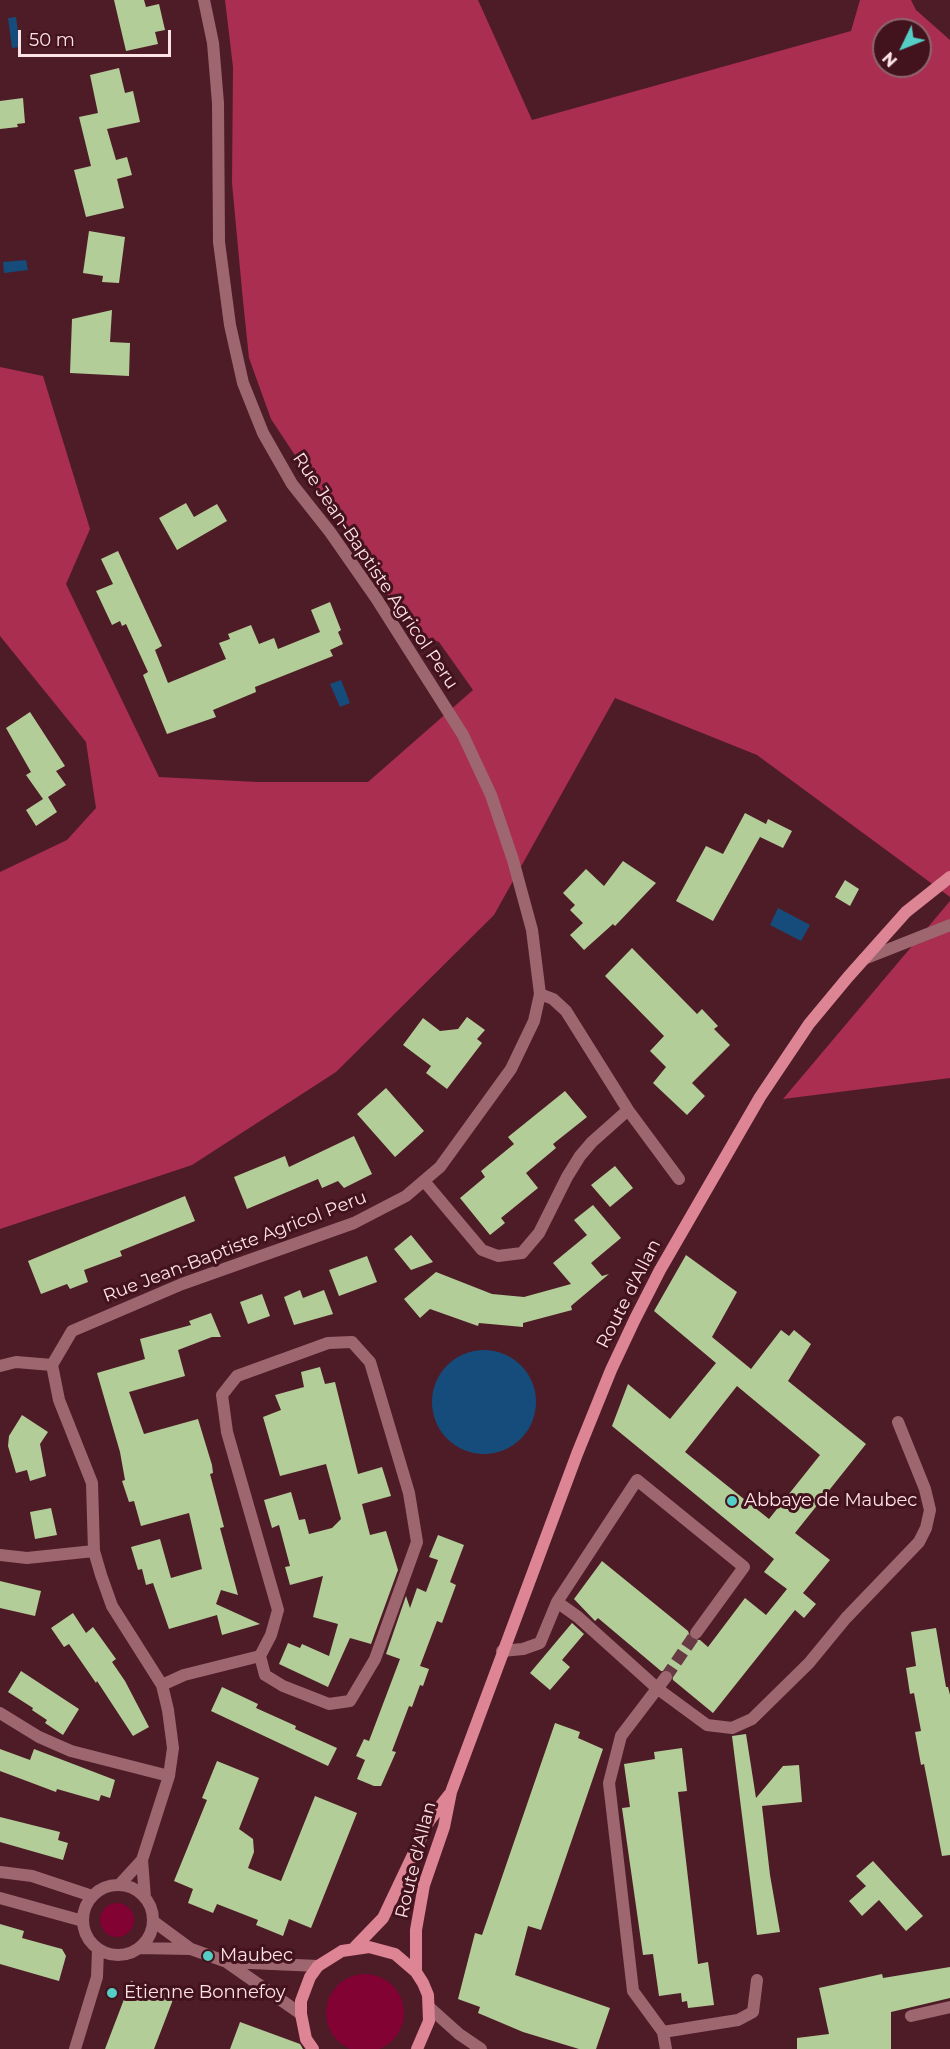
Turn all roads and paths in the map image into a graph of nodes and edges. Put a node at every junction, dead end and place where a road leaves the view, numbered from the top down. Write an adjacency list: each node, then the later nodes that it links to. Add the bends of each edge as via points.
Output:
1 (204, 0): 5 (street, Rue Jean-Baptiste Agricol Peru, via 213,43 218,103 219,242 230,325 243,382 263,433 292,484 376,598 463,735 491,795 513,860 532,930)
2 (950, 877): 4 (street, Route d'Allan, via 906,912)
3 (950, 925): 4 (street)
4 (864, 958): 16 (street, Route d'Allan, via 809,1024 760,1097 660,1270 611,1370)
5 (540, 994): 6 (street, via 566,1011); 8 (street, Rue Jean-Baptiste Agricol Peru, via 534,1021 511,1069 440,1167)
6 (628, 1110): 7 (street); 8 (street, via 580,1156 539,1233 522,1253 498,1256 482,1251)
7 (679, 1179)
8 (424, 1181): 10 (street, Rue Jean-Baptiste Agricol Peru, via 406,1196 354,1223 182,1284 72,1331)
9 (0, 1365): 10 (street)
10 (52, 1365): 12 (street, via 59,1400 92,1483)
11 (898, 1422): 20 (street, via 930,1510 919,1542 752,1719 732,1728 707,1725)
12 (94, 1551): 13 (street, via 27,1558); 19 (street, via 112,1605)
13 (0, 1555)
14 (557, 1602): 15 (street, via 637,1480 744,1567); 16 (street, via 540,1643); 20 (street)
15 (696, 1633)
16 (502, 1651): 23 (street, Route d'Allan)
17 (260, 1656): 17 (street, via 265,1675 283,1686 329,1704 350,1701 375,1659 417,1542 409,1493 370,1362 352,1342 328,1343 237,1376 222,1395 227,1432 278,1610); 19 (street, via 184,1675)
18 (666, 1677): 20 (street)
19 (162, 1685): 22 (street, via 173,1748)
20 (658, 1689): 46 (street, via 621,1736 609,1783 633,1991)
21 (0, 1713): 22 (street, via 39,1737 71,1750)
22 (169, 1776): 24 (street)
23 (451, 1792): 32 (street, Route d'Allan, via 429,1821 383,1918); 39 (street, Route d'Allan, via 444,1827 424,1885 416,1930)
24 (142, 1860): 26 (street); 29 (street)
25 (0, 1872): 27 (street, via 32,1876)
26 (120, 1884): 27 (street); 29 (street)
27 (92, 1896): 30 (street)
28 (0, 1898): 30 (street)
29 (145, 1898): 31 (street)
30 (83, 1921): 34 (street, via 90,1941)
31 (153, 1921): 33 (street); 35 (street)
32 (355, 1947): 38 (street); 39 (street, via 395,1954)
33 (139, 1948): 35 (street); 36 (street)
34 (98, 1949): 36 (street); 40 (street)
35 (191, 1949): 37 (street)
36 (118, 1955): 40 (street)
37 (227, 1962): 38 (street); 44 (street)
38 (318, 1966): 44 (street, via 305,1988)
39 (416, 1972): 43 (street)
40 (97, 1977): 47 (street)
41 (757, 1980): 46 (street, via 753,2012)
42 (950, 2007): 45 (street)
43 (430, 2008): 49 (street, via 426,2033); 50 (street)
44 (301, 2014): 48 (street, via 304,2033)
45 (911, 2016)
46 (663, 2043)
47 (75, 2049)
48 (313, 2049)
49 (417, 2049)
50 (481, 2049)

